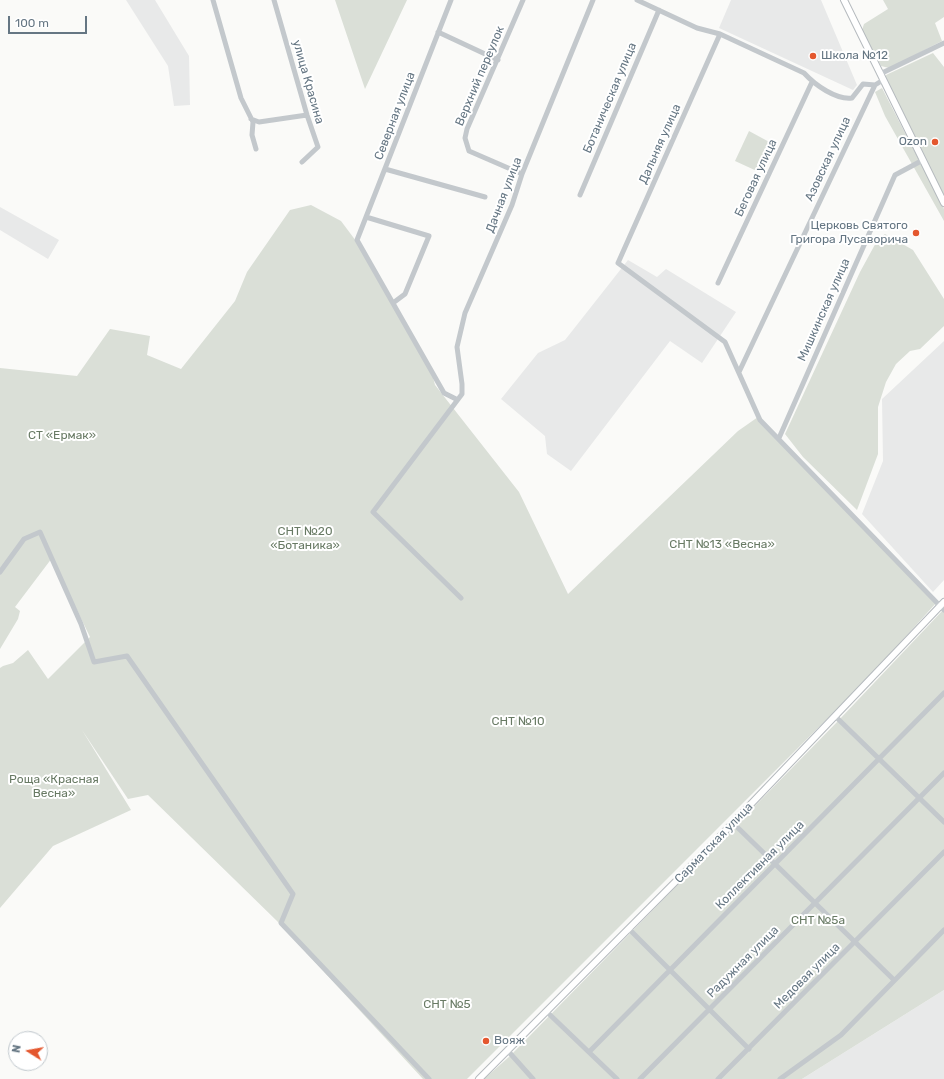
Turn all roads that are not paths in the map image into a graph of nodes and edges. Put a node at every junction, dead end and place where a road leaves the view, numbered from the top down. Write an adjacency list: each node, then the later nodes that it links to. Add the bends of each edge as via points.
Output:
1 (213, 0): 17 (street, via 241,98)
2 (274, 0): 16 (street, улица Красина)
3 (451, 0): 9 (street, Северная улица)
4 (523, 0): 12 (street, Верхний переулок)
5 (593, 0): 22 (street, Дачная улица)
6 (637, 0): 8 (street)
7 (844, 0): 13 (main road)
8 (659, 10): 10 (street, via 697,28); 23 (street, Ботаническая улица)
9 (438, 32): 12 (street); 21 (street, Северная улица)
10 (720, 34): 14 (street, via 804,73); 29 (street, Дальняя улица, via 618,263 725,342)
11 (944, 43): 13 (street)
12 (498, 60): 22 (street, Верхний переулок, via 467,129 466,146 475,155)
13 (882, 77): 15 (street); 19 (main road)
14 (812, 82): 15 (street, via 844,99 852,98 862,84); 27 (street, Беговая улица)
15 (874, 85): 29 (street, Азовская улица)
16 (307, 115): 17 (street, via 259,122); 20 (street, улица Красина, via 318,147)
17 (251, 119): 18 (street)
18 (256, 149)
19 (922, 160): 25 (main road); 31 (street, Мишкинская улица, via 895,175)
20 (302, 162)
21 (385, 169): 24 (street); 26 (street, Северная улица)
22 (522, 174): 30 (street, Дачная улица, via 512,204 465,314 457,347 462,394)
23 (580, 195)
24 (485, 197)
25 (944, 203)
26 (366, 217): 28 (street, Северная улица, via 357,240); 28 (street, via 429,236 405,294)
27 (718, 284)
28 (393, 303): 30 (street, via 444,393)
29 (739, 372): 31 (street, via 760,420)
30 (456, 399): 33 (street, via 373,512)
31 (779, 438): 34 (street)
32 (0, 572): 55 (street, via 24,539 40,532 81,624 94,662 127,656 293,894 281,923)
33 (461, 598)
34 (943, 606): 36 (main road, Сарматская улица)
35 (944, 693): 37 (street, Коллективная улица)
36 (835, 716): 37 (street); 41 (main road, Сарматская улица)
37 (879, 759): 39 (street); 43 (street, Коллективная улица)
38 (944, 773): 39 (street, Радужная улица)
39 (919, 798): 40 (street); 44 (street, Радужная улица)
40 (944, 822)
41 (733, 823): 43 (street); 45 (main road, Сарматская улица)
42 (944, 852): 47 (street, Медовая улица)
43 (775, 864): 44 (street); 48 (street, Коллективная улица)
44 (815, 903): 47 (street); 50 (street, Радужная улица)
45 (629, 929): 48 (street); 51 (main road, Сарматская улица)
46 (944, 930): 49 (street)
47 (855, 942): 49 (street); 52 (street, Медовая улица)
48 (670, 970): 50 (street); 54 (street, Коллективная улица)
49 (894, 980): 61 (street, via 841,1035)
50 (710, 1009): 52 (street); 59 (street, Радужная улица)
51 (547, 1012): 53 (main road, Сарматская улица); 54 (street)
52 (750, 1049): 60 (street, Медовая улица)
53 (508, 1051): 56 (main road, Сарматская улица); 57 (street)
54 (590, 1051): 58 (street)
55 (430, 1079)
56 (479, 1079)
57 (533, 1079)
58 (617, 1079)
59 (640, 1079)
60 (718, 1079)
61 (780, 1079)

